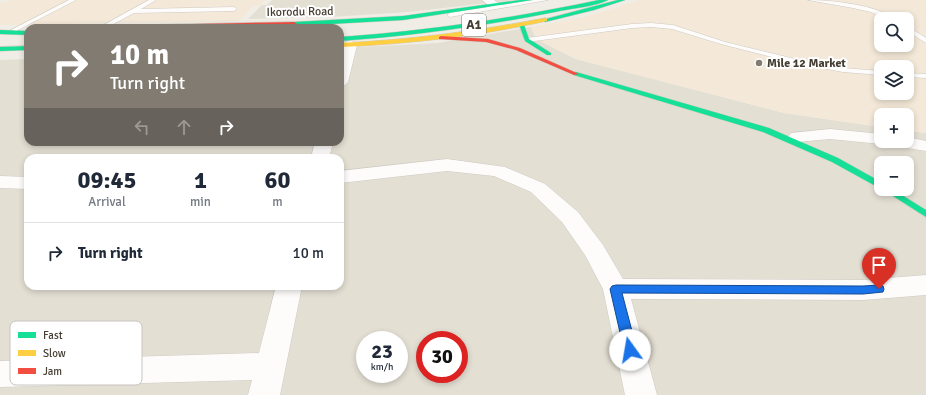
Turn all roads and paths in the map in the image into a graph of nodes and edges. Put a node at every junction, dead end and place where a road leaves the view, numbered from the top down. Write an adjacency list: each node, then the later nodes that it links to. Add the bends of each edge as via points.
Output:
1 (73, 0): 13 (lane)
2 (153, 0): 11 (lane)
3 (530, 0): 9 (main road, Ikorodu Road)
4 (545, 0): 17 (lane, via 382,23)
5 (566, 0): 20 (main road, Ikorodu Road / A1, via 506,12)
6 (606, 0): 30 (main road, A1, via 532,16)
7 (623, 0): 18 (main road, via 604,7)
8 (811, 0): 12 (lane)
9 (492, 3): 15 (main road, Ikorodu Road, via 403,18)
10 (234, 9): 11 (lane)
11 (131, 11): 14 (lane)
12 (878, 12)
13 (26, 24)
14 (108, 24)
15 (285, 24)
16 (24, 25): 19 (lane)
17 (344, 25)
18 (521, 25): 27 (main road); 28 (main road)
19 (14, 30): 21 (main road); 22 (main road)
20 (344, 30)
21 (0, 31): 23 (main road)
22 (24, 31)
23 (24, 32)
24 (24, 33): 26 (main road)
25 (914, 33): 29 (lane)
26 (0, 36)
27 (441, 38): 31 (main road); 46 (main road, via 486,40 518,49 582,77 766,130 835,160)
28 (527, 40): 36 (lane, via 651,25 673,27 795,61 843,70); 39 (main road, via 584,71 737,114)
29 (926, 41)
30 (344, 43)
31 (344, 43)
32 (24, 47): 33 (main road)
33 (0, 48)
34 (0, 52): 35 (main road)
35 (24, 52)
36 (874, 72)
37 (914, 75): 38 (lane)
38 (926, 76)
39 (798, 137): 40 (street, via 830,134); 43 (main road)
40 (874, 138)
41 (914, 144): 42 (street)
42 (926, 146)
43 (874, 172)
44 (344, 177): 51 (street, via 447,165 498,172 525,182 538,188 570,217 595,251)
45 (0, 182): 47 (street)
46 (874, 182)
47 (24, 183)
48 (897, 196): 49 (main road)
49 (926, 214)
50 (926, 285): 51 (street, via 863,290)
51 (616, 289): 58 (street)
52 (288, 290): 53 (street)
53 (270, 366): 54 (street); 57 (street)
54 (142, 370)
55 (0, 374): 56 (street)
56 (10, 374)
57 (264, 395)
58 (641, 395)

